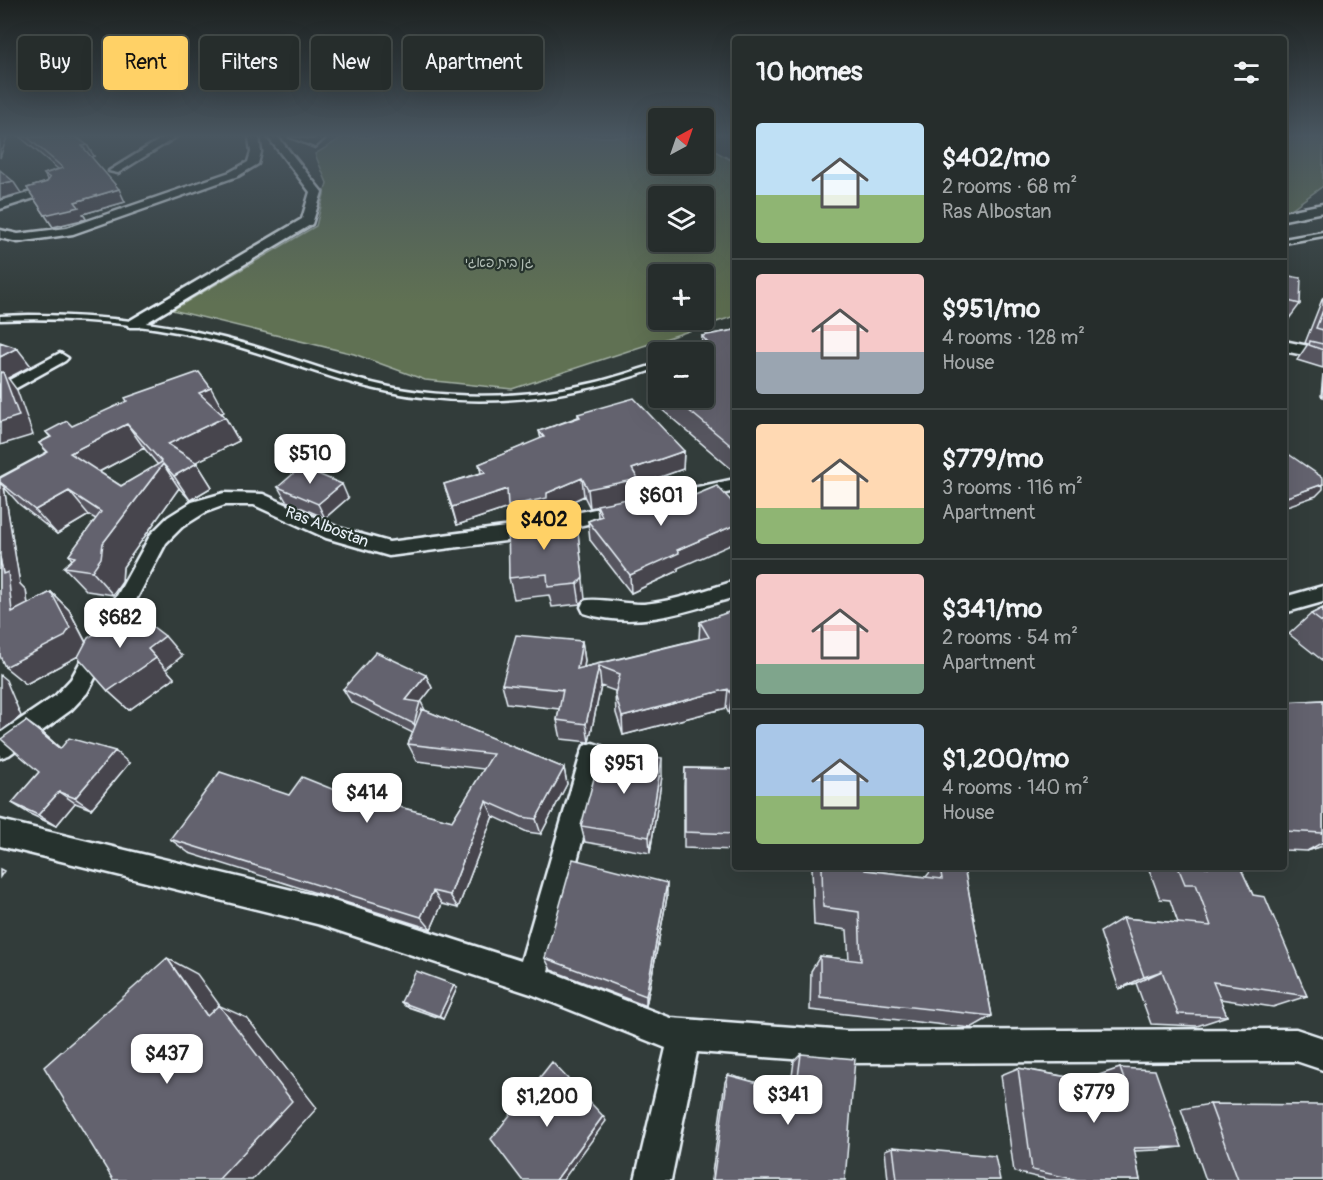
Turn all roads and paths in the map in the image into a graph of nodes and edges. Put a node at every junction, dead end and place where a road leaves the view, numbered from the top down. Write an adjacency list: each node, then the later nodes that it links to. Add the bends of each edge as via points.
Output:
1 (42, 192): 4 (street)
2 (182, 192): 7 (street, via 69,231 18,238)
3 (316, 192): 11 (street, via 308,221)
4 (0, 205)
5 (1323, 207): 6 (street)
6 (1287, 215)
7 (0, 234)
8 (1323, 234): 9 (lane)
9 (1287, 240)
10 (0, 318): 11 (lane, via 41,316)
11 (134, 324): 17 (lane, via 229,342 386,389 435,397 543,394)
12 (732, 340): 13 (lane)
13 (714, 346)
14 (1287, 347): 15 (street)
15 (1323, 354)
16 (60, 358): 18 (street)
17 (648, 369)
18 (0, 392)
19 (732, 486): 24 (street, Ras Albostan, via 520,532 389,549 333,533 256,499 224,499 199,507 158,539 79,686 63,703)
20 (732, 590): 23 (street, via 636,615 612,614)
21 (1323, 594): 22 (street)
22 (1287, 604)
23 (592, 607)
24 (0, 747)
25 (593, 754): 27 (street)
26 (0, 833): 27 (street, via 321,911)
27 (531, 979): 28 (street, via 670,1034)
28 (686, 1035): 29 (street, via 847,1047 1296,1045); 30 (street)
29 (1323, 1054)
30 (653, 1180)

